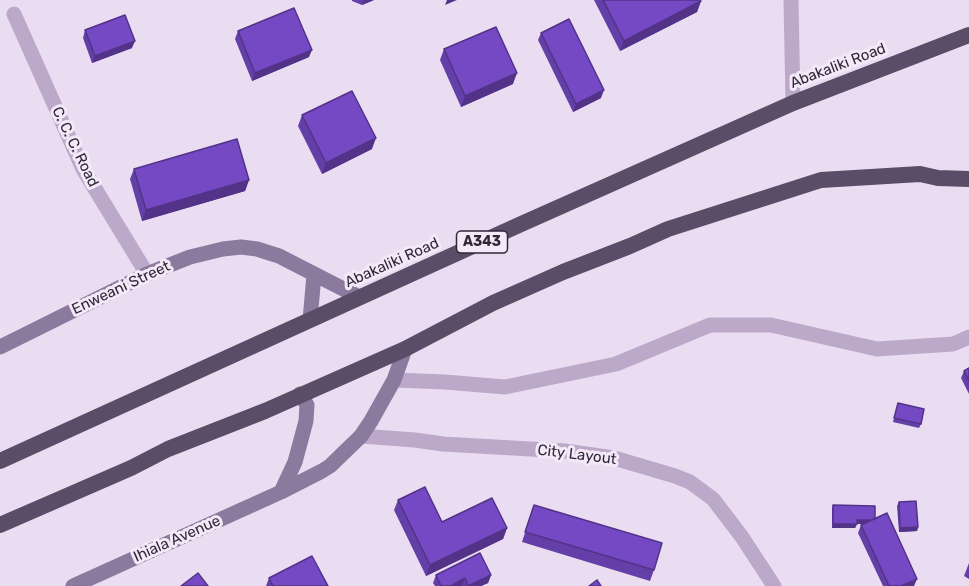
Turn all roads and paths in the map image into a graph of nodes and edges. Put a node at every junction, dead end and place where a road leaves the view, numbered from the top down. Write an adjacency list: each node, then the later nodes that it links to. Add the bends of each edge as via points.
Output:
1 (791, 0): 4 (street)
2 (14, 14): 6 (street, C. C. C. Road, via 82,169)
3 (969, 35): 4 (highway, Abakaliki Road / A343)
4 (794, 103): 8 (highway, Abakaliki Road / A343)
5 (969, 179): 12 (highway, via 920,174 821,180 668,229 493,303)
6 (147, 274): 7 (main road, Enweani Street, via 190,257 241,247 279,256); 11 (main road, Enweani Street)
7 (314, 275): 8 (main road, Enweani Street); 9 (main road)
8 (359, 297): 9 (highway, Abakaliki Road / A343)
9 (310, 320): 16 (highway, Abakaliki Road / A343)
10 (969, 337): 13 (street, via 953,344 877,350 771,325 710,325 616,364 505,387)
11 (0, 347)
12 (405, 349): 13 (main road, Ihiala Avenue); 14 (highway)
13 (394, 380): 15 (main road, Ihiala Avenue)
14 (300, 394): 17 (main road, via 307,405 306,421 295,462); 18 (highway)
15 (362, 436): 17 (main road, Ihiala Avenue, via 322,471); 20 (street, City Layout, via 565,451 615,458 675,476 713,499)
16 (0, 461)
17 (281, 492): 19 (main road, Ihiala Avenue)
18 (0, 525)
19 (73, 586)
20 (774, 586)

